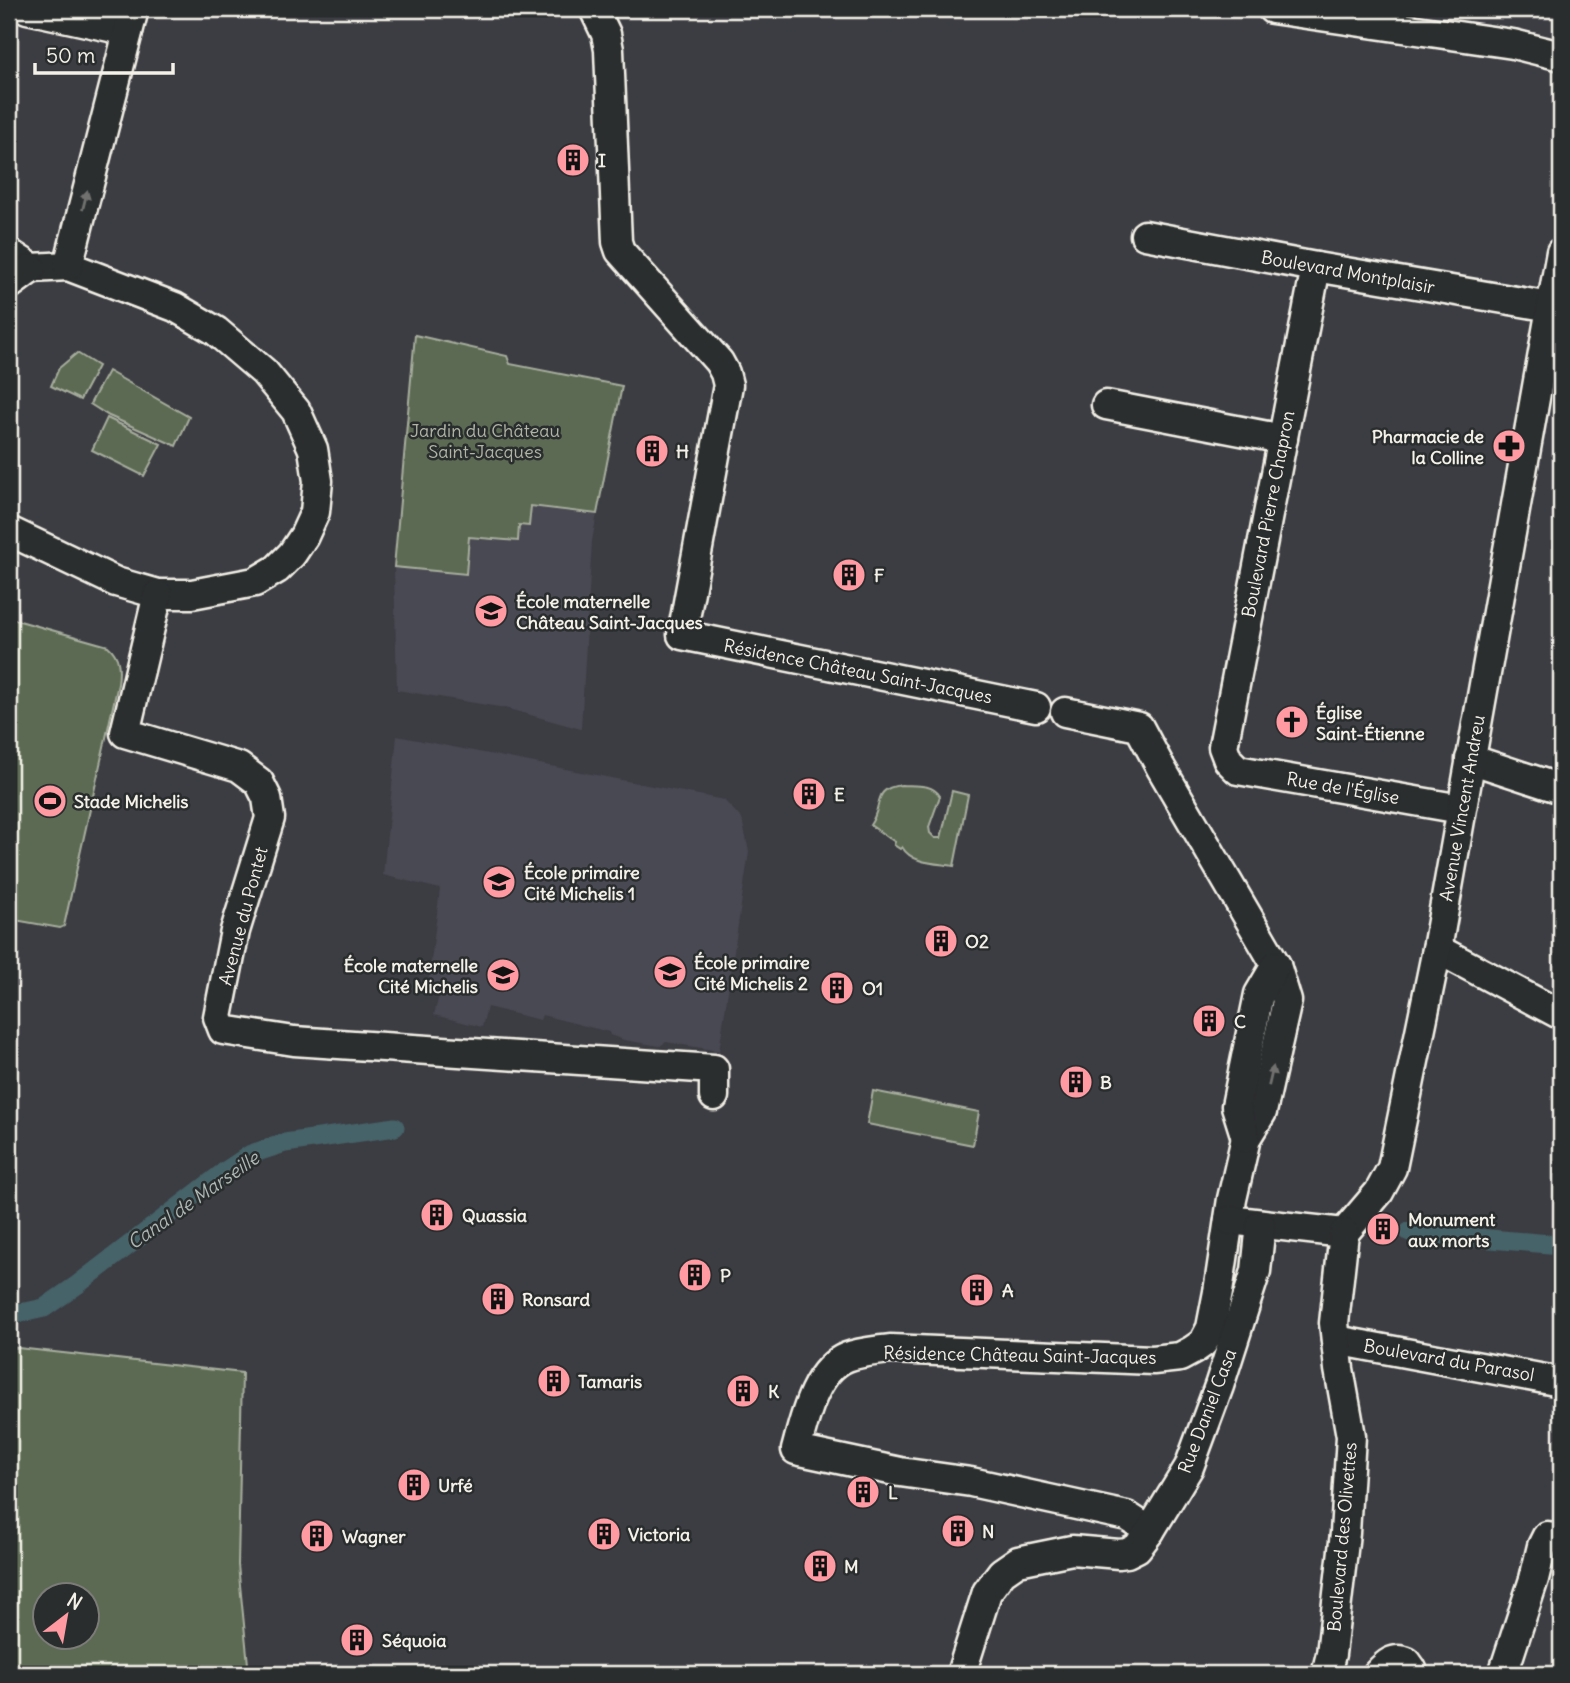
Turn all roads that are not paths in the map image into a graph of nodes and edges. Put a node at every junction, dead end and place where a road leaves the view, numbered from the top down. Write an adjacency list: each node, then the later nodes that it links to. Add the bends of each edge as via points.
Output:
1 (27, 9): 4 (street)
2 (594, 9): 17 (street, Résidence Château Saint-Jacques, via 609,50 620,251 719,362 728,385 682,635)
3 (1272, 9): 5 (street, via 1513,44)
4 (131, 20): 9 (street, one-way to 4)
5 (1561, 57)
6 (1145, 235): 10 (street, Boulevard Montplaisir)
7 (1561, 252): 12 (street, Avenue Vincent Andreu)
8 (20, 261): 9 (street); 11 (street)
9 (68, 266): 16 (street, via 176,307 216,331 277,387 296,411 313,449 318,481 315,512 292,554 277,569 256,582 192,594)
10 (1316, 267): 12 (street, Boulevard Montplaisir); 14 (street, Boulevard Pierre Chapron)
11 (9, 285)
12 (1551, 307): 19 (street, Avenue Vincent Andreu)
13 (1107, 405): 14 (street)
14 (1283, 439): 20 (street, Boulevard Pierre Chapron, via 1223,747)
15 (9, 531): 16 (street, via 116,582)
16 (158, 594): 25 (street, Avenue du Pontet, via 125,733 239,767 259,782 270,818 235,931 218,1017 223,1030 294,1041 714,1069)
17 (1036, 706)
18 (1065, 712): 26 (street, Résidence Château Saint-Jacques, via 1139,727 1276,965 1259,994 1236,1105 1246,1138)
19 (1470, 759): 21 (street); 22 (street, Avenue Vincent Andreu)
20 (1228, 760): 22 (street, Rue de l'Église, via 1238,769)
21 (1561, 789)
22 (1461, 809): 23 (street, Avenue Vincent Andreu)
23 (1437, 948): 24 (street); 28 (street, Avenue Vincent Andreu, via 1392,1168 1379,1192)
24 (1561, 1015)
25 (714, 1096)
26 (1229, 1220): 27 (street); 31 (street, Résidence Château Saint-Jacques, via 1211,1328 1203,1343 1180,1357 1153,1360 890,1349 856,1354 830,1370 814,1392 796,1450 1127,1516)
27 (1261, 1224): 28 (street); 31 (street, Rue Daniel Casa, via 1256,1271 1219,1385 1189,1467)
28 (1345, 1233): 29 (street, Boulevard des Olivettes)
29 (1336, 1340): 30 (street, Boulevard du Parasol); 34 (street, Boulevard des Olivettes, via 1351,1436 1345,1533)
30 (1561, 1382)
31 (1150, 1531): 33 (street, Rue Daniel Casa, via 1127,1553 1072,1550 1018,1562 1002,1572 986,1592)
32 (1561, 1539): 37 (street, via 1547,1536 1542,1546)
33 (961, 1674)
34 (1326, 1674)
35 (1377, 1674): 36 (street, via 1398,1659 1407,1662)
36 (1412, 1674)
37 (1503, 1674)

